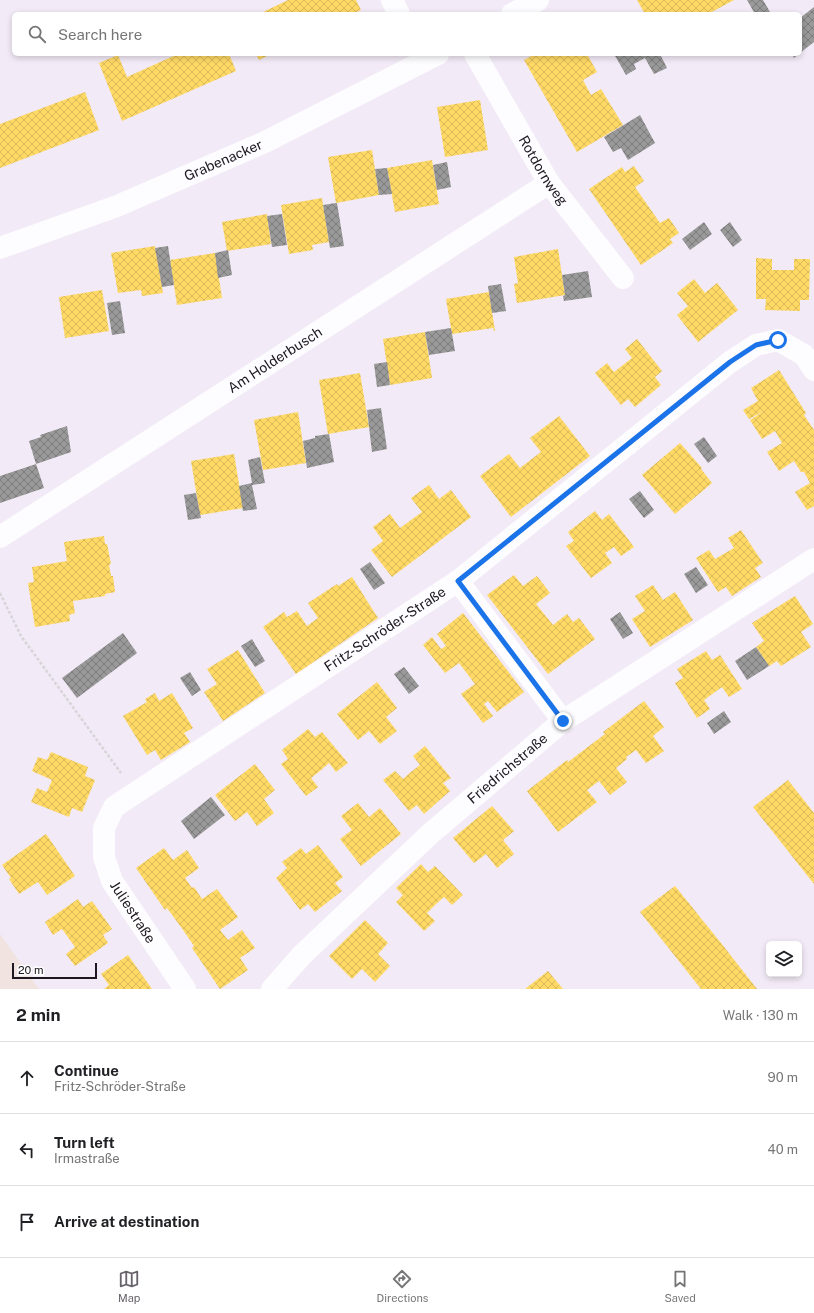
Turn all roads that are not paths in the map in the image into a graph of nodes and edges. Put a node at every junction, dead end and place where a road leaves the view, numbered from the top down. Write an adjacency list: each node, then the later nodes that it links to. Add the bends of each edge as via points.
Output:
1 (392, 0): 3 (street)
2 (538, 0): 4 (street)
3 (398, 12)
4 (516, 12)
5 (476, 56): 7 (street, Rotdornweg)
6 (427, 57): 8 (street, Grabenacker, via 258,145 117,206)
7 (549, 183): 9 (street, Rotdornweg); 11 (street, Am Holderbusch)
8 (0, 248)
9 (623, 278)
10 (814, 370): 13 (street, Fritz-Schröder-Straße, via 804,356 778,340 756,345 730,362)
11 (0, 537)
12 (814, 559): 14 (street, Friedrichstraße)
13 (458, 581): 14 (street); 15 (street, Fritz-Schröder-Straße)
14 (563, 721): 17 (street, Friedrichstraße, via 430,834 302,955)
15 (136, 792): 16 (street, Juliestraße, via 114,807 104,828 104,857 112,881)
16 (185, 989)
17 (272, 989)

